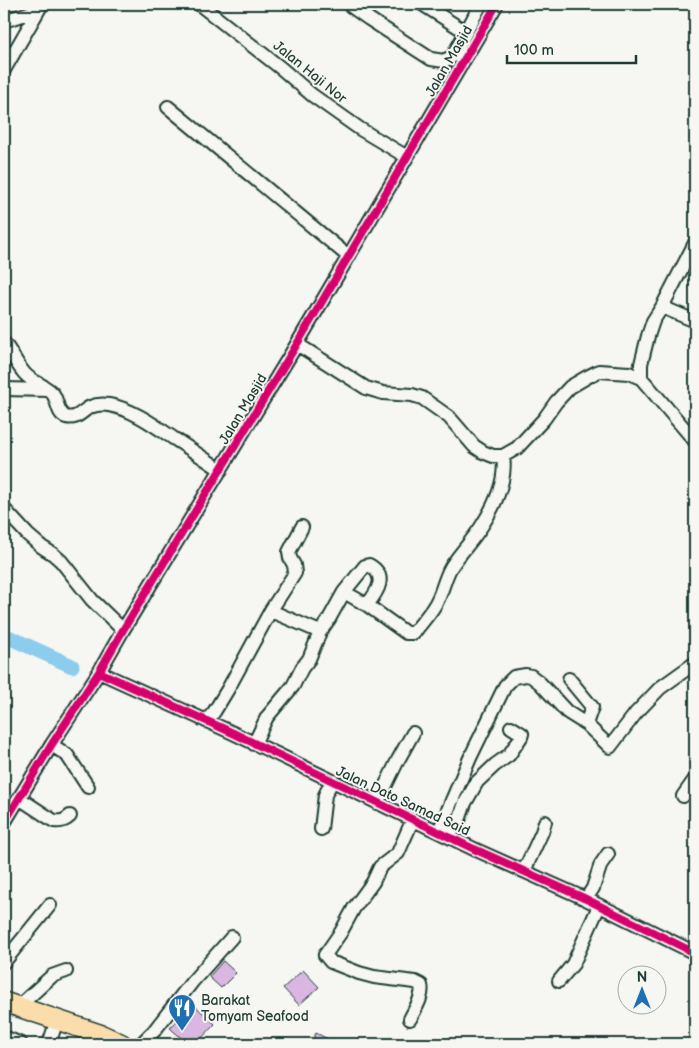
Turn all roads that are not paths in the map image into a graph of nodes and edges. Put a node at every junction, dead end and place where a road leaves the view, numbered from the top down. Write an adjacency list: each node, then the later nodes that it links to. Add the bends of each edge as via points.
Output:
1 (199, 4): 11 (street, Jalan Haji Nor, via 312,95)
2 (348, 4): 8 (street, via 431,59 444,61 453,56)
3 (422, 4): 8 (street)
4 (481, 4): 8 (street)
5 (493, 5): 11 (street, Jalan Masjid)
6 (40, 7): 7 (street); 9 (street)
7 (4, 21)
8 (466, 32)
9 (4, 70)
10 (168, 106): 13 (street)
11 (407, 157): 13 (street, Jalan Masjid)
12 (694, 247): 14 (street)
13 (348, 256): 17 (street, Jalan Masjid)
14 (662, 307): 15 (street); 19 (street, via 648,336)
15 (695, 322)
16 (4, 342): 18 (street)
17 (297, 344): 24 (street, via 366,388 422,398 449,417 482,452); 25 (street, Jalan Masjid)
18 (26, 376): 21 (street); 22 (street)
19 (641, 378): 23 (street); 24 (street, via 629,373 599,371 587,377 556,402 517,448)
20 (4, 389): 21 (street)
21 (21, 390): 22 (street)
22 (48, 390): 25 (street, via 64,416 72,417 99,405 126,410)
23 (695, 441)
24 (503, 456): 29 (street, via 502,480 493,505 481,528 451,567 438,601 416,630 406,633)
25 (222, 470): 31 (street, Jalan Masjid)
26 (4, 509): 31 (street, via 28,536 61,561 92,600)
27 (302, 527): 30 (street, via 289,552 295,574)
28 (344, 592): 29 (street); 29 (street, via 369,565 379,574 380,580 379,588); 32 (street)
29 (367, 605)
30 (271, 611): 32 (street); 36 (street, via 228,689)
31 (123, 630): 34 (street, Jalan Masjid)
32 (320, 632): 40 (street, via 309,659 293,686 267,717)
33 (695, 663): 37 (street, via 660,688 610,747)
34 (99, 672): 36 (street, Jalan Dato Samad Said); 41 (street, Jalan Masjid)
35 (569, 679): 37 (street, via 592,706)
36 (206, 721): 40 (street, Jalan Dato Samad Said)
37 (586, 724): 53 (street, via 567,712 531,676 514,677 505,686 470,758)
38 (511, 727): 53 (street, via 522,734 521,737 509,755 477,782 458,823)
39 (413, 733): 47 (street)
40 (254, 744): 44 (street, Jalan Dato Samad Said)
41 (52, 745): 43 (street, via 67,755); 46 (street, Jalan Masjid)
42 (695, 779): 45 (street)
43 (88, 787)
44 (328, 789): 47 (street, Jalan Dato Samad Said); 52 (street)
45 (683, 796)
46 (19, 798): 48 (street, via 54,821 60,822); 51 (street, Jalan Masjid)
47 (377, 802): 49 (street, Jalan Dato Samad Said)
48 (70, 816)
49 (413, 819): 53 (street, Jalan Dato Samad Said); 65 (street, via 398,853 380,867 325,955 331,962 359,973 421,985 421,995)
50 (545, 822): 55 (street)
51 (4, 823)
52 (322, 829)
53 (444, 834): 55 (street, Jalan Dato Samad Said)
54 (608, 854): 56 (street)
55 (524, 871): 56 (street, Jalan Dato Samad Said)
56 (586, 900): 58 (street, Jalan Dato Samad Said)
57 (50, 905): 61 (street)
58 (599, 906): 60 (street, Jalan Dato Samad Said); 63 (street, via 573,964)
59 (232, 937): 71 (street)
60 (695, 953)
61 (4, 962)
62 (66, 971): 64 (street, via 52,976)
63 (559, 981)
64 (11, 1004): 66 (highway)
65 (410, 1019)
66 (57, 1020): 69 (street); 70 (highway)
67 (4, 1037): 68 (street)
68 (21, 1044)
69 (49, 1044)
70 (122, 1044)
71 (141, 1044)

